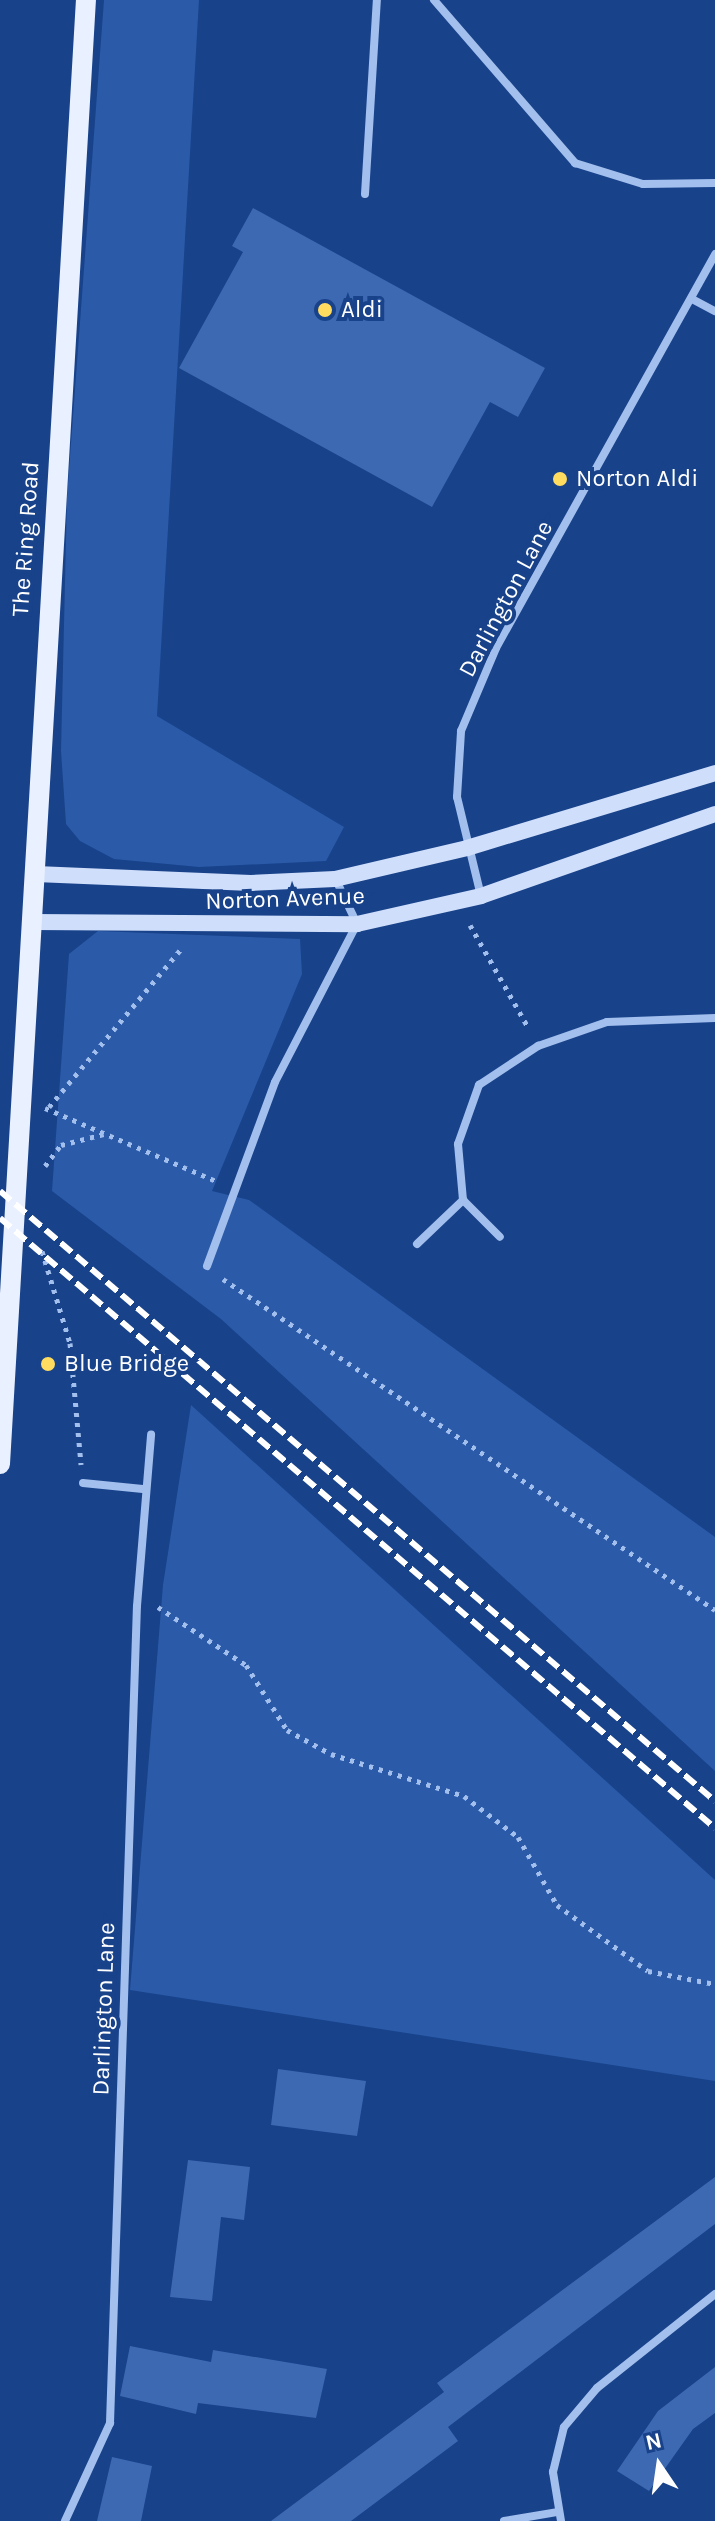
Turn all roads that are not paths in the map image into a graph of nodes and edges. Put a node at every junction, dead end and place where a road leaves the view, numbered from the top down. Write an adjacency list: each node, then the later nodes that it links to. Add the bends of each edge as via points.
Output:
1 (86, 0): 12 (main road, The Ring Road)
2 (377, 0): 5 (street)
3 (434, 0): 4 (street, via 575,163 643,184)
4 (715, 183)
5 (365, 194)
6 (715, 254): 7 (street, Darlington Lane)
7 (692, 299): 8 (street); 11 (street, Darlington Lane, via 496,648 461,731 457,797)
8 (715, 311)
9 (715, 773): 11 (street, Norton Avenue)
10 (715, 814): 14 (street, Norton Avenue)
11 (467, 848): 13 (street, Norton Avenue); 14 (street, Darlington Lane)
12 (36, 874): 13 (street, Norton Avenue, via 251,883); 15 (main road, The Ring Road)
13 (335, 879): 16 (street)
14 (481, 896): 16 (street, Norton Avenue)
15 (32, 922): 16 (street, Norton Avenue); 23 (main road, The Ring Road)
16 (357, 924): 21 (street, via 275,1082)
17 (715, 1018): 18 (street, via 607,1022 538,1046 479,1085 458,1144)
18 (463, 1200): 19 (street); 20 (street)
19 (500, 1237)
20 (417, 1244)
21 (207, 1266)
22 (151, 1435): 25 (street, Darlington Lane)
23 (0, 1464)
24 (83, 1483): 25 (street)
25 (143, 1489): 28 (street, Darlington Lane, via 110,2423)
26 (715, 2294): 27 (street, via 597,2388 564,2427 553,2472)
27 (559, 2516): 29 (street)
28 (65, 2521)
29 (504, 2521)

